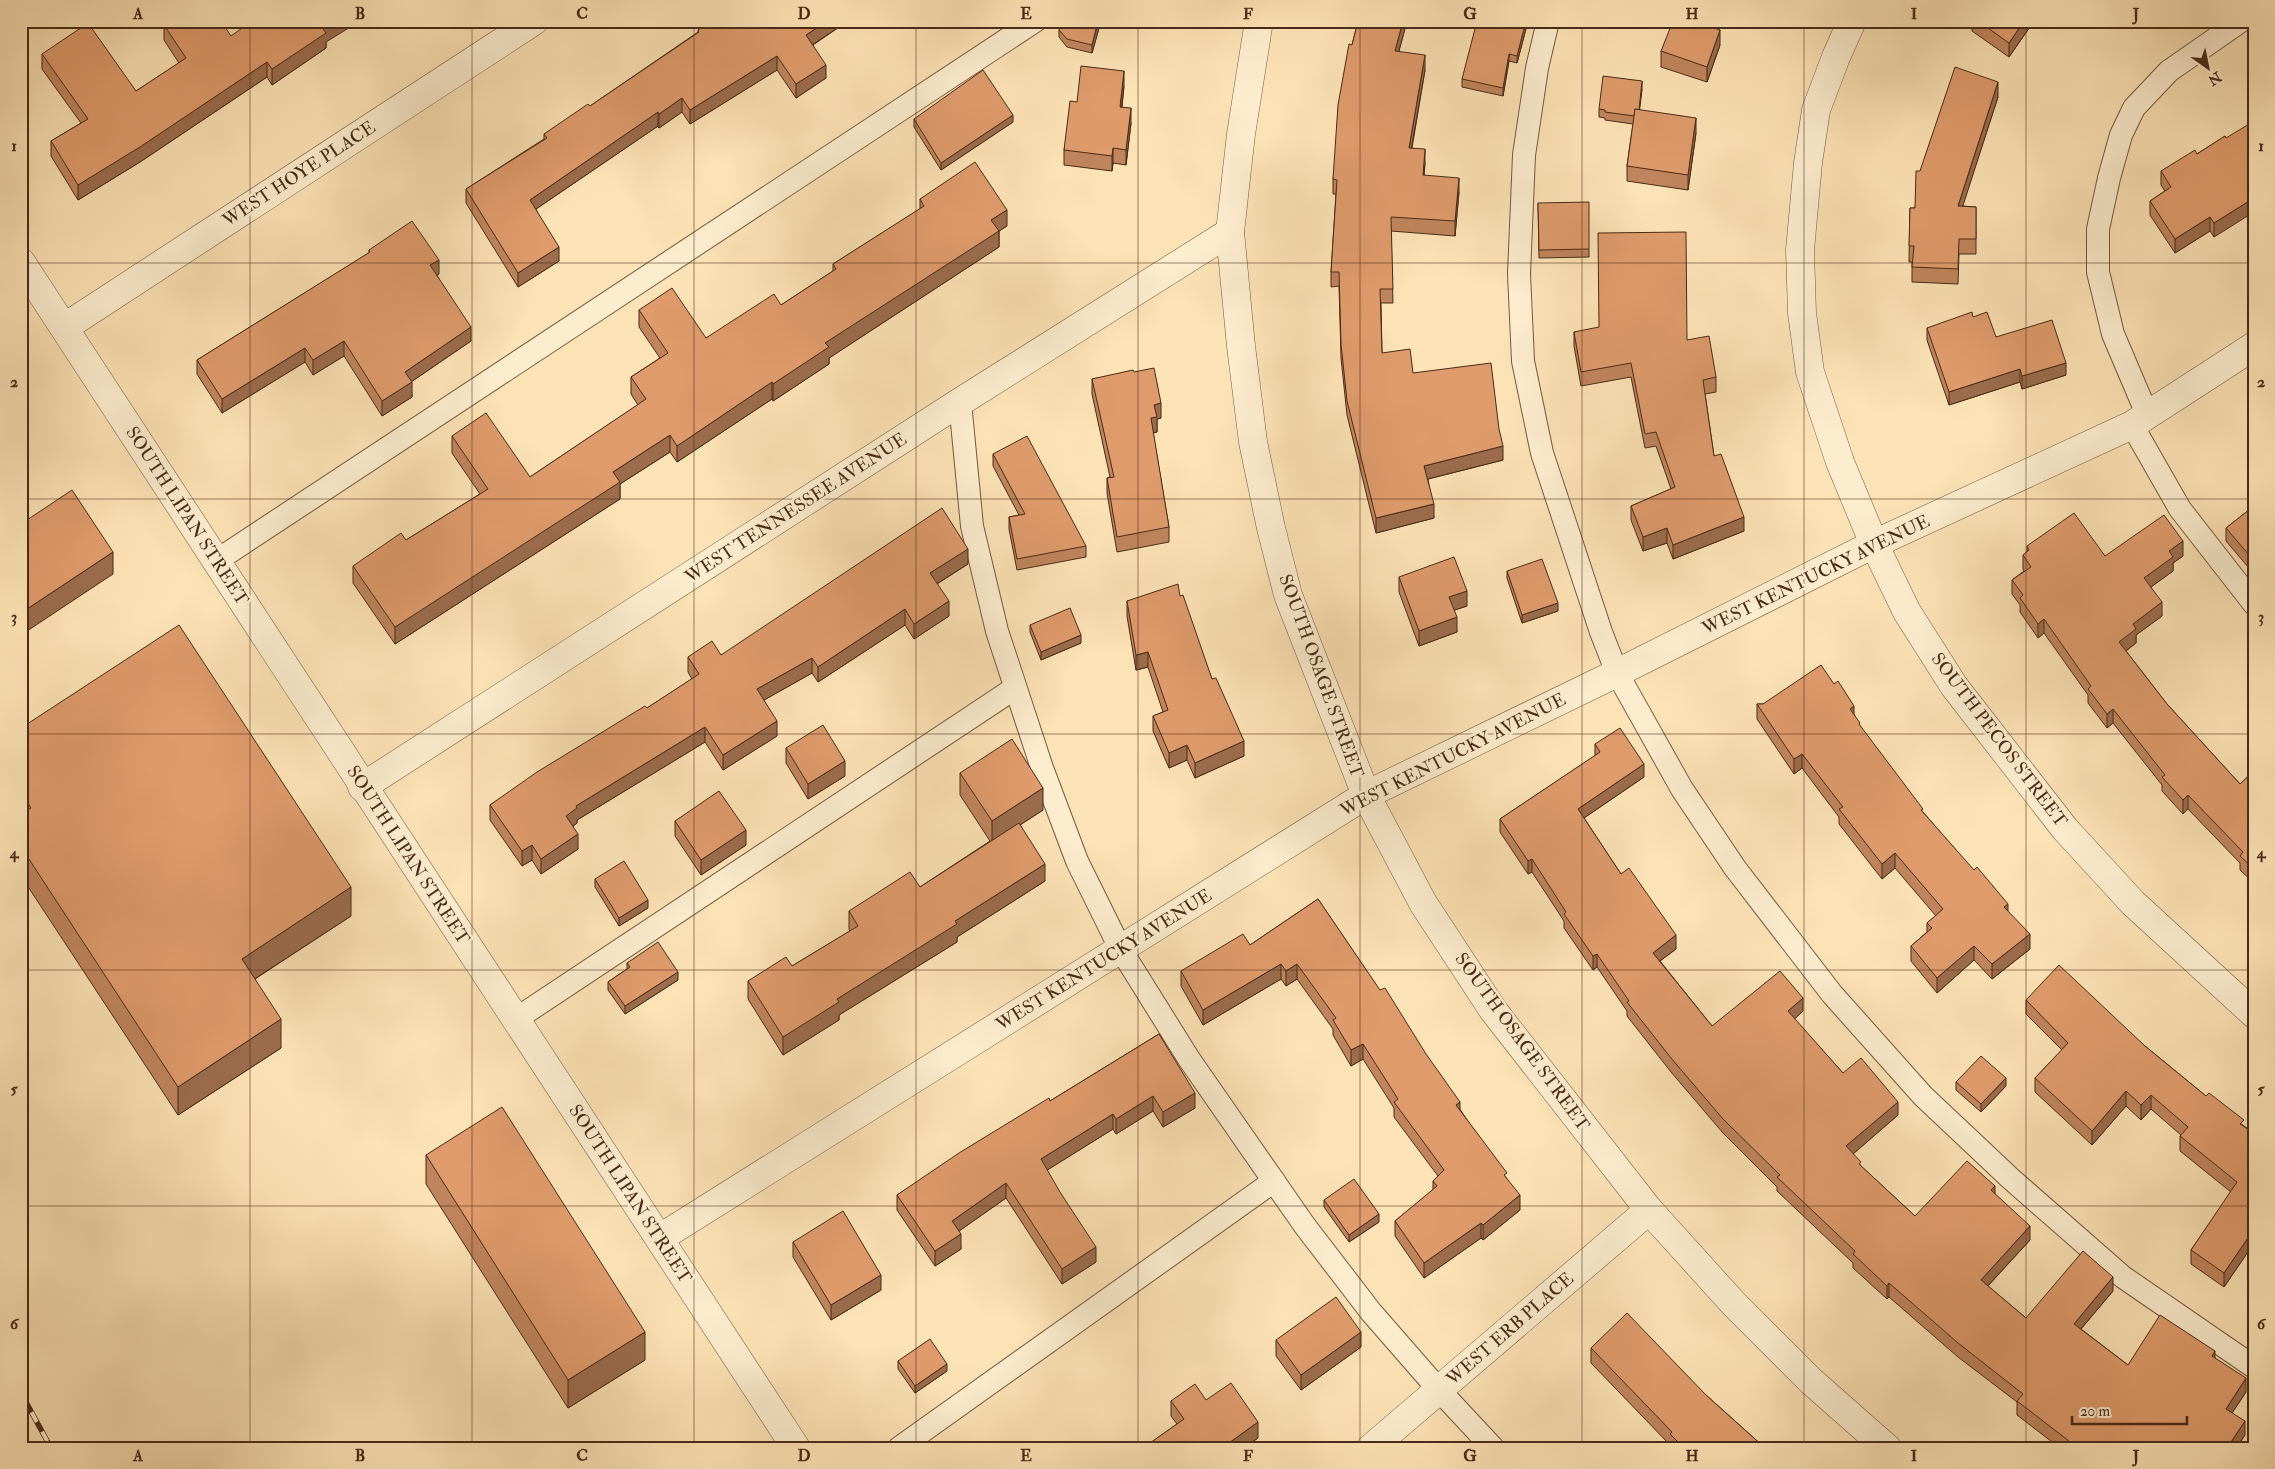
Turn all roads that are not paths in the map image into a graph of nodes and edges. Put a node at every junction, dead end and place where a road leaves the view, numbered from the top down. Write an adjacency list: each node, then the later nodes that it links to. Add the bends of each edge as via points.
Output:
1 (534, 21): 9 (street, WEST HOYE PLACE)
2 (1035, 21): 14 (lane)
3 (1259, 21): 7 (street, SOUTH OSAGE STREET)
4 (1548, 21): 16 (lane, via 1537,68 1524,155 1519,274 1523,361 1542,452)
5 (1852, 21): 13 (street, SOUTH PECOS STREET, via 1816,110 1800,250 1802,313 1810,372 1840,462)
6 (2242, 21): 12 (lane, via 2169,71 2134,108 2121,136 2109,178 2098,229 2098,272 2113,334)
7 (1230, 232): 11 (street, WEST TENNESSEE AVENUE); 19 (street, SOUTH OSAGE STREET, via 1253,442 1271,528 1288,595)
8 (21, 262): 9 (street, SOUTH LIPAN STREET)
9 (64, 327): 14 (street, SOUTH LIPAN STREET)
10 (2254, 346): 12 (street, WEST KENTUCKY AVENUE)
11 (960, 402): 17 (lane, via 972,526 997,631); 18 (street, WEST TENNESSEE AVENUE)
12 (2140, 419): 13 (street, WEST KENTUCKY AVENUE); 15 (lane, via 2180,509)
13 (1874, 544): 16 (street, WEST KENTUCKY AVENUE); 21 (street, SOUTH PECOS STREET, via 1907,612 1954,686 2065,829 2133,904)
14 (216, 561): 18 (street, SOUTH LIPAN STREET)
15 (2254, 604)
16 (1617, 673): 19 (street, WEST KENTUCKY AVENUE); 26 (lane, via 1682,790 1735,868 1832,994 1923,1096 2123,1277)
17 (1016, 688): 20 (lane, via 1077,861); 22 (lane)
18 (362, 787): 22 (street, SOUTH LIPAN STREET)
19 (1366, 795): 20 (street, WEST KENTUCKY AVENUE); 24 (street, SOUTH OSAGE STREET, via 1423,903 1493,1010)
20 (1121, 950): 23 (lane, via 1189,1059); 25 (street, WEST KENTUCKY AVENUE)
21 (2254, 1014)
22 (516, 1019): 25 (street, SOUTH LIPAN STREET)
23 (1274, 1182): 27 (lane, via 1371,1312); 29 (lane)
24 (1649, 1210): 27 (street, WEST ERB PLACE); 32 (street, SOUTH OSAGE STREET, via 1734,1304 1811,1381)
25 (660, 1238): 28 (street, SOUTH LIPAN STREET)
26 (2254, 1367)
27 (1439, 1390): 30 (street, WEST ERB PLACE); 31 (lane)
28 (796, 1448)
29 (899, 1448)
30 (1371, 1448)
31 (1494, 1448)
32 (1887, 1448)

